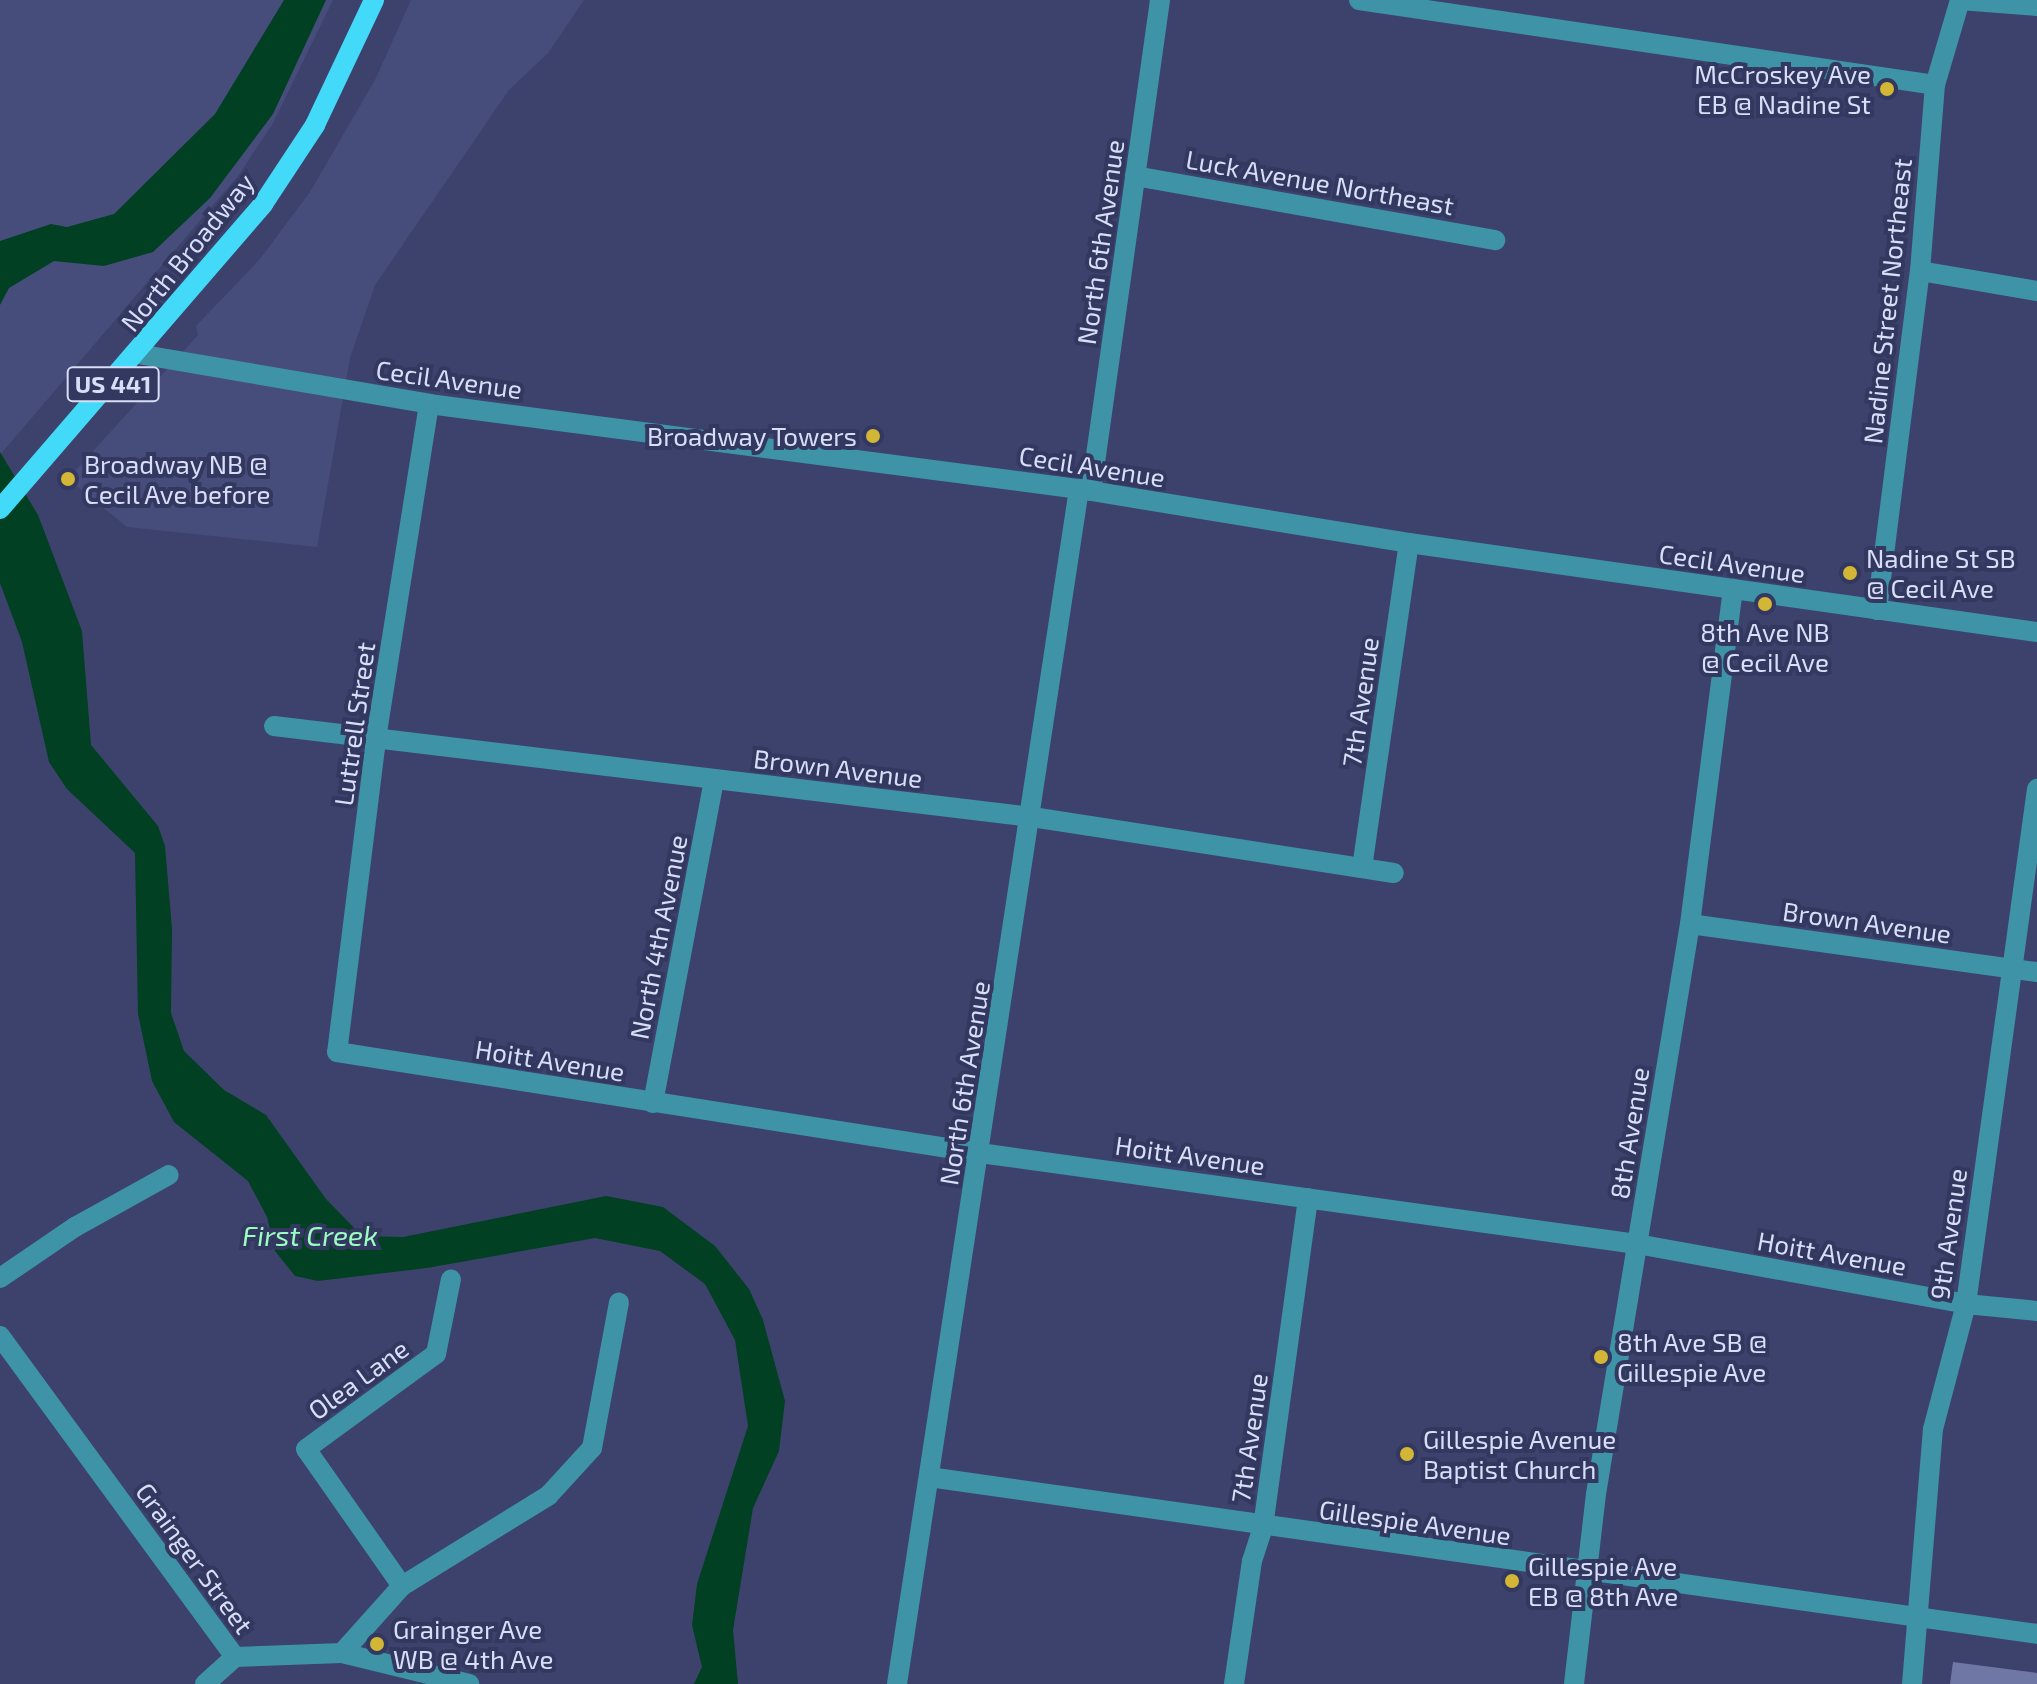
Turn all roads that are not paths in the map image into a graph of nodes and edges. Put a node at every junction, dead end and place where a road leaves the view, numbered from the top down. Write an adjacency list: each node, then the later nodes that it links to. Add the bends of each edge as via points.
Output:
1 (374, 0): 11 (main road, North Broadway / US 441, via 315,125 263,204)
2 (1160, 0): 7 (street, North 6th Avenue)
3 (1359, 0): 6 (street)
4 (1960, 0): 5 (street); 6 (street, Nadine Street Northeast)
5 (2037, 6)
6 (1935, 85): 9 (street, Nadine Street Northeast)
7 (1135, 176): 8 (street, Luck Avenue Northeast); 13 (street, North 6th Avenue)
8 (1495, 240)
9 (1920, 271): 10 (street); 17 (street, Nadine Street Northeast)
10 (2037, 291)
11 (138, 354): 12 (street, Cecil Avenue); 14 (main road, North Broadway / US 441)
12 (429, 404): 13 (street, Cecil Avenue); 20 (street, Luttrell Street)
13 (1085, 490): 15 (street, Cecil Avenue); 23 (street, North 6th Avenue)
14 (0, 509)
15 (1409, 543): 16 (street, Cecil Avenue); 24 (street, 7th Avenue)
16 (1733, 589): 17 (street, Cecil Avenue); 26 (street, 8th Avenue)
17 (1877, 610): 18 (street, Cecil Avenue)
18 (2037, 632)
19 (274, 726): 20 (street, Brown Avenue)
20 (376, 740): 21 (street, Brown Avenue); 29 (street, Luttrell Street)
21 (714, 780): 23 (street, Brown Avenue); 30 (street, North 4th Avenue)
22 (2037, 789): 27 (street, 9th Avenue)
23 (1032, 817): 24 (street, Brown Avenue); 31 (street, North 6th Avenue)
24 (1362, 868): 25 (street, Brown Avenue)
25 (1394, 873)
26 (1690, 924): 27 (street, Brown Avenue); 34 (street, 8th Avenue)
27 (2011, 969): 28 (street, Brown Avenue); 38 (street, 9th Avenue)
28 (2037, 972)
29 (337, 1052): 30 (street, Hoitt Avenue)
30 (653, 1103): 31 (street, Hoitt Avenue)
31 (980, 1153): 33 (street, Hoitt Avenue); 41 (street, North 6th Avenue)
32 (169, 1175): 35 (street, via 75,1227)
33 (1308, 1198): 34 (street, Hoitt Avenue); 42 (street, 7th Avenue)
34 (1637, 1244): 38 (street, Hoitt Avenue); 43 (street, 8th Avenue, via 1596,1494)
35 (0, 1278)
36 (451, 1279): 44 (street, Olea Lane, via 436,1354 306,1449)
37 (619, 1302): 44 (street, via 592,1448 548,1496)
38 (1966, 1304): 39 (street, Hoitt Avenue); 45 (street, 9th Avenue, via 1933,1429)
39 (2037, 1311)
40 (0, 1336): 48 (street, Grainger Street)
41 (929, 1477): 42 (street, Gillespie Avenue); 51 (street, North 6th Avenue)
42 (1263, 1527): 43 (street, Gillespie Avenue); 52 (street, 7th Avenue, via 1252,1561)
43 (1590, 1572): 45 (street, Gillespie Avenue); 53 (street, 8th Avenue)
44 (402, 1586): 47 (street)
45 (1920, 1620): 46 (street, Gillespie Avenue); 54 (street, 9th Avenue)
46 (2037, 1634)
47 (342, 1653): 48 (street, Grainger Street); 50 (street, Grainger Street)
48 (235, 1657): 49 (street)
49 (205, 1684)
50 (469, 1684)
51 (897, 1684)
52 (1234, 1684)
53 (1574, 1684)
54 (1912, 1684)

